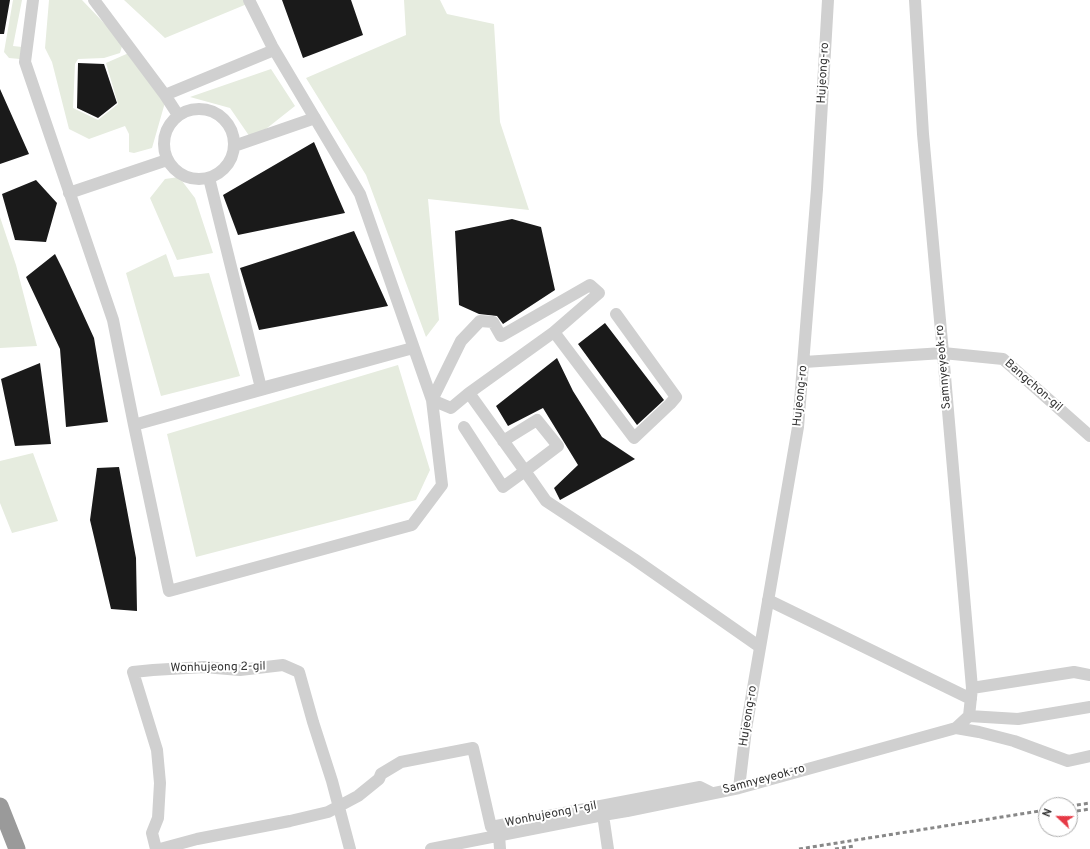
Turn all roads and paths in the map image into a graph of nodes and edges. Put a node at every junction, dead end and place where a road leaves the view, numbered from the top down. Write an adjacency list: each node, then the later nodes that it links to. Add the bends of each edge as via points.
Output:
1 (33, 0): 13 (street, via 25,62)
2 (94, 0): 7 (street)
3 (248, 0): 6 (street)
4 (828, 0): 18 (street, Hujeong-ro)
5 (915, 0): 17 (street, Samnyeyeok-ro, via 923,134)
6 (274, 50): 7 (street); 9 (street)
7 (165, 95): 8 (street)
8 (178, 114): 10 (street, via 200,108 216,112 231,129); 11 (street, via 164,135)
9 (315, 118): 10 (street); 16 (street, via 360,194)
10 (234, 146): 12 (street, via 228,163 220,172)
11 (167, 160): 12 (street, via 180,174 199,179); 13 (street)
12 (209, 178): 19 (street)
13 (69, 193): 22 (street, via 113,320)
14 (616, 314): 15 (street, via 676,397 634,438)
15 (554, 332): 20 (street); 21 (street, via 599,293 590,285 501,336 493,322 480,321 460,341)
16 (414, 348): 19 (street); 21 (street); 22 (street)
17 (943, 353): 18 (street, Bangchon-gil); 24 (street, Bangchon-gil, via 1003,359); 30 (street, Samnyeyeok-ro)
18 (804, 362): 27 (street, Hujeong-ro, via 798,427)
19 (261, 388): 22 (street)
20 (470, 393): 21 (street, via 451,408); 25 (street)
21 (432, 400): 22 (street, via 442,484 412,525 169,591)
22 (134, 425)
23 (464, 427): 26 (street, via 503,487)
24 (1090, 436)
25 (504, 441): 26 (street); 26 (street, via 537,420 558,446)
26 (525, 471): 28 (street, via 546,501)
27 (768, 600): 28 (street, Hujeong-ro); 30 (street)
28 (760, 647): 35 (street, Hujeong-ro)
29 (1090, 675): 30 (street, via 1074,672)
30 (971, 694): 32 (street, Samnyeyeok-ro)
31 (1090, 707): 32 (street, via 1018,719)
32 (969, 716): 33 (street, Samnyeyeok-ro)
33 (956, 728): 34 (street, Samnyeyeok-ro, via 1014,741 1068,761); 35 (street, Samnyeyeok-ro)
34 (1090, 756)
35 (739, 788): 36 (street, Samnyeyeok-ro)
36 (712, 793): 39 (street, Samnyeyeok-ro); 40 (street, Wonhujeong 1-gil, via 700,787)
37 (0, 806): 41 (highway)
38 (339, 806): 40 (street, Wonhujeong 1-gil, via 358,796 379,779 381,774 401,762 473,748); 42 (street, Wonhujeong 2-gil, via 299,672 283,665 240,670 204,667 133,672 157,750 160,783 158,818 152,833); 43 (street, Wonhujeong 1-gil, via 328,812); 44 (street, Wonhujeong 2-gil)
39 (603, 815): 40 (street, Samnyeyeok-ro); 47 (street)
40 (495, 831): 45 (street); 46 (street)
41 (17, 849)
42 (156, 849)
43 (160, 849)
44 (350, 849)
45 (431, 849)
46 (500, 849)
47 (608, 849)

